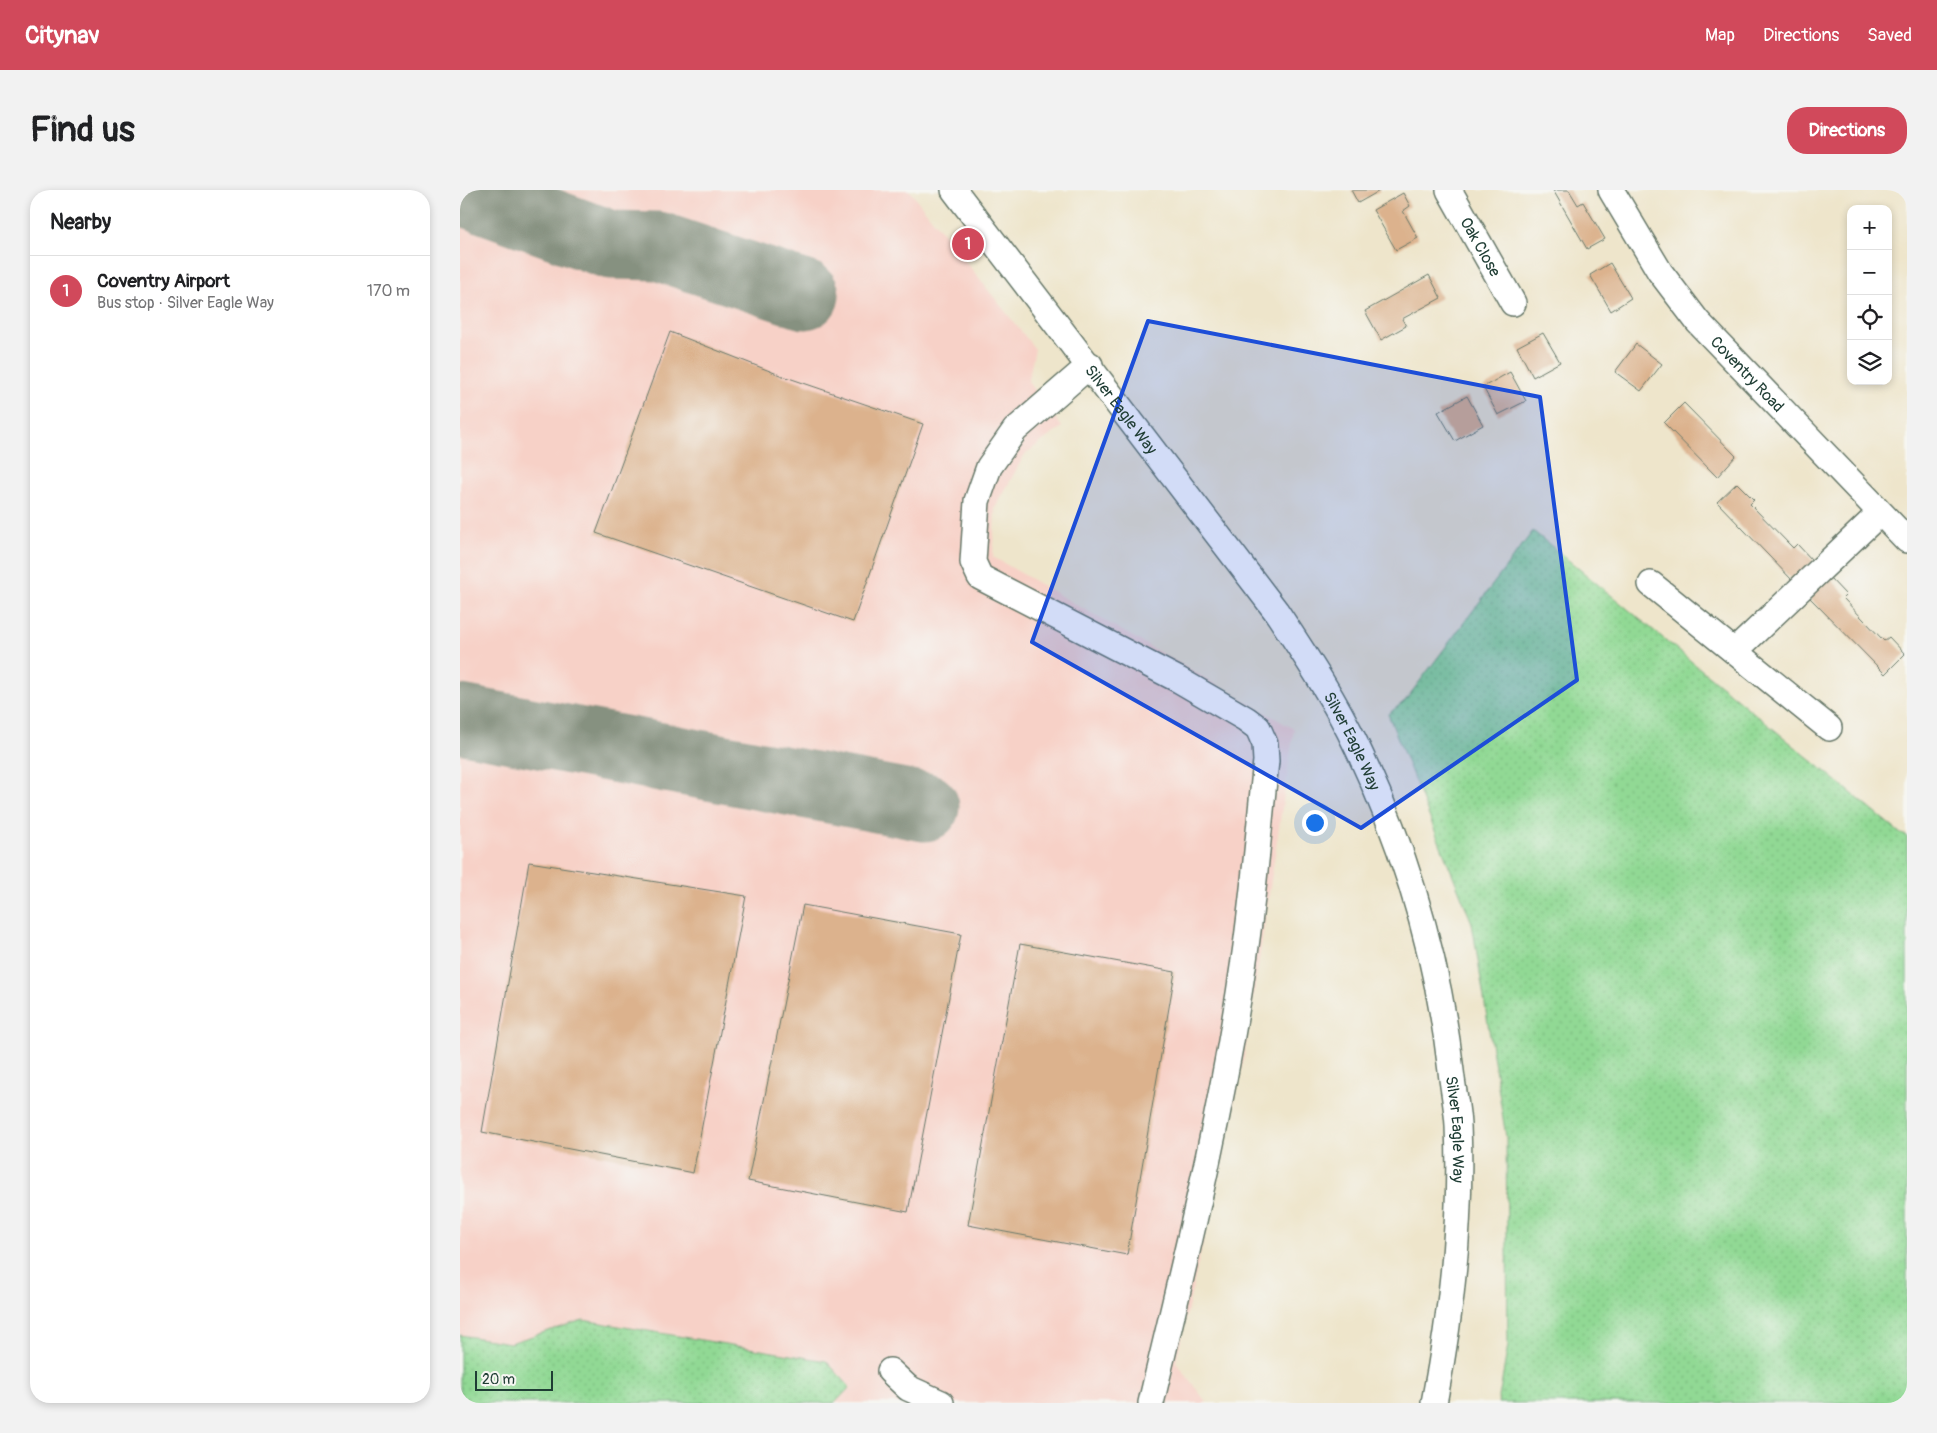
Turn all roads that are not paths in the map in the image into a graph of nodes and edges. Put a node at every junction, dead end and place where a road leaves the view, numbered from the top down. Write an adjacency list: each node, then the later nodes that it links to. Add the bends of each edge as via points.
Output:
1 (954, 190): 5 (street, Silver Eagle Way)
2 (1449, 190): 4 (street, Oak Close)
3 (1611, 190): 6 (street, Coventry Road, via 1660,272 1698,322)
4 (1513, 303)
5 (1090, 365): 13 (street, via 1015,430 989,467 977,501 974,562 980,577 1179,680 1246,719 1258,728 1265,744 1266,761 1245,959 1230,1046 1210,1152); 14 (street, Silver Eagle Way, via 1235,554 1310,664 1356,746 1385,810 1412,886 1434,966 1458,1123 1455,1268)
6 (1880, 513): 7 (street, Coventry Road); 9 (street)
7 (1907, 540)
8 (1651, 584): 9 (street)
9 (1735, 651): 10 (street)
10 (1829, 728)
11 (890, 1371): 12 (street, via 908,1388)
12 (941, 1403)
13 (1151, 1403)
14 (1434, 1403)

